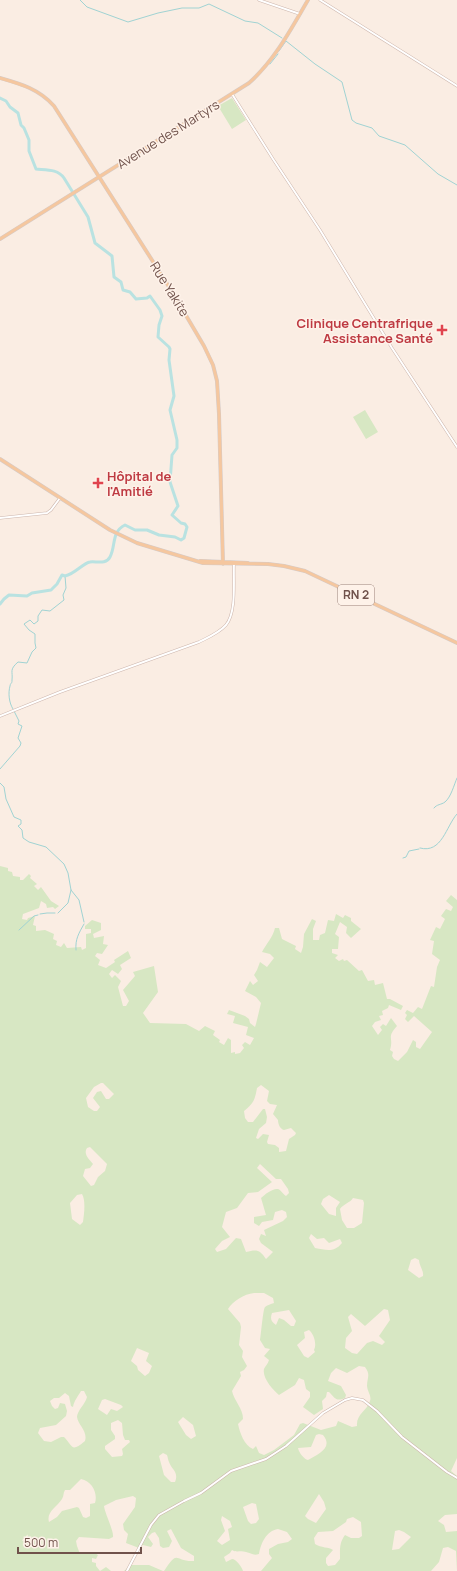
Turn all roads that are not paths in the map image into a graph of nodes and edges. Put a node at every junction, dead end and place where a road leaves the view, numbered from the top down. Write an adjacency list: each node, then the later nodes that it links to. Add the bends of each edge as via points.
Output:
1 (259, 0): 4 (street)
2 (308, 0): 4 (main road, Avenue des Martyrs)
3 (320, 0): 6 (street)
4 (300, 14): 7 (main road, Avenue des Martyrs, via 266,66 249,83)
5 (0, 78): 8 (main road, Rue Yakite, via 32,88 50,101)
6 (457, 86)
7 (232, 94): 8 (main road, Avenue des Martyrs); 10 (street)
8 (100, 176): 9 (main road, Avenue des Martyrs); 14 (main road, Rue Yakite, via 204,346 214,369 220,432)
9 (0, 239)
10 (457, 447)
11 (0, 459): 12 (main road, RN 2)
12 (60, 498): 13 (street, via 48,513); 14 (main road, RN 2, via 117,534 155,549 197,561)
13 (0, 518)
14 (221, 563): 15 (main road, RN 2)
15 (234, 563): 16 (main road, RN 2, via 305,570); 17 (street, via 231,614 219,631 199,642)
16 (457, 643)
17 (0, 716)
18 (457, 1478): 19 (street, via 402,1436 363,1400 352,1398 323,1412 286,1446 266,1459 231,1471 201,1493 159,1515)
19 (127, 1571)

